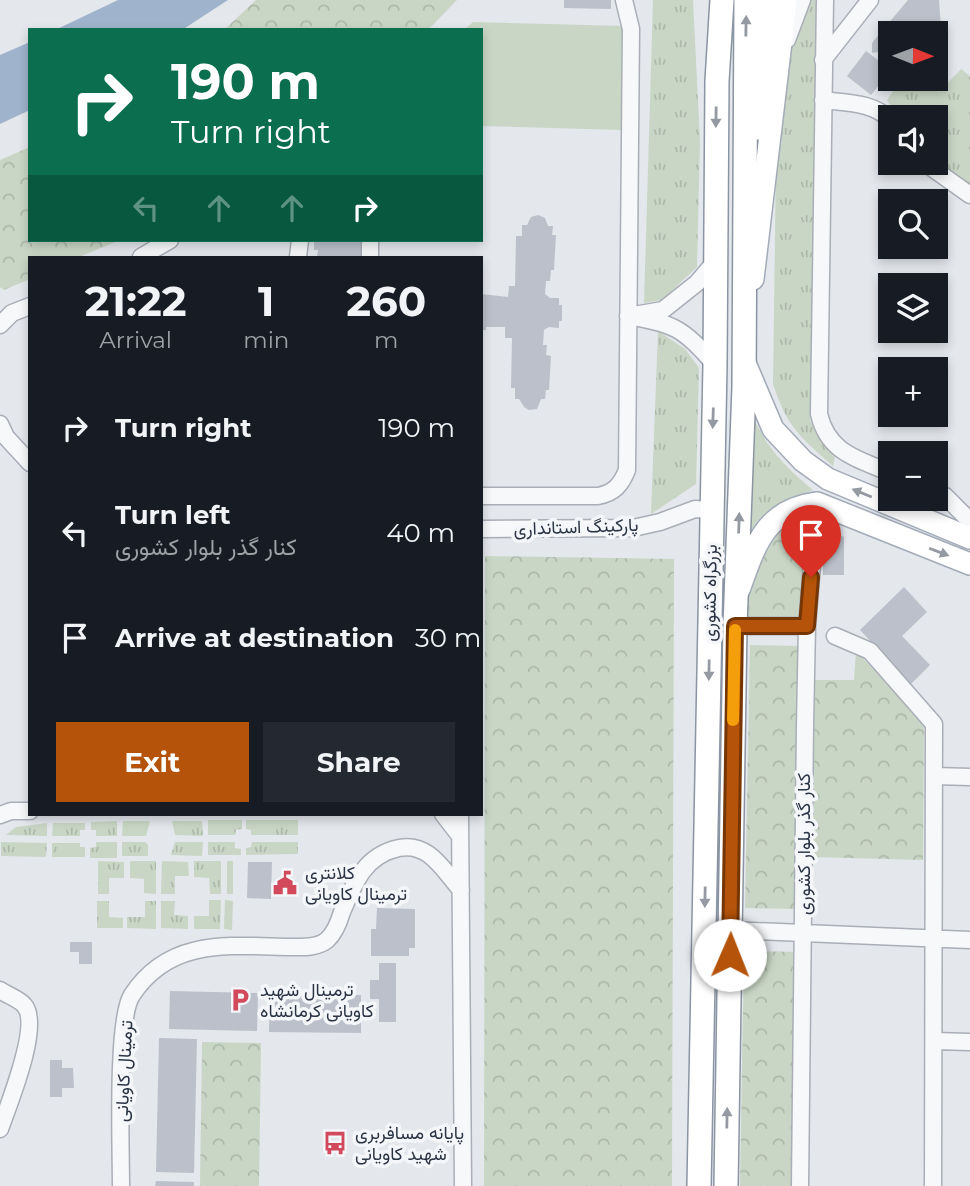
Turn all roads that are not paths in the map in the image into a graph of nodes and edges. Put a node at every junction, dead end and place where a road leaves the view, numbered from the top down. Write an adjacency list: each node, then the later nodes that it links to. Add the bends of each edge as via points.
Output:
1 (624, 0): 22 (street, via 631,29)
2 (711, 0): 12 (main road)
3 (722, 0): 12 (highway, بزرگراه کشوری)
4 (746, 0): 20 (highway, بزرگراه کشوری, one-way to 4)
5 (767, 0): 20 (main road)
6 (786, 0): 11 (main road)
7 (803, 0): 11 (street)
8 (825, 0): 10 (street)
9 (870, 0): 10 (street)
10 (823, 60): 13 (street)
11 (777, 69): 24 (main road)
12 (717, 81): 19 (highway, بزرگراه کشوری, one-way to 19)
13 (823, 100): 14 (street); 28 (street, via 819,414 825,435 839,449)
14 (878, 110)
15 (942, 175): 16 (street)
16 (970, 195)
17 (167, 242): 18 (street)
18 (143, 256)
19 (714, 263): 22 (street, via 663,310); 25 (highway, بزرگراه کشوری)
20 (743, 306): 24 (highway, بزرگراه کشوری)
21 (28, 307): 23 (street, via 12,313)
22 (628, 316): 25 (street, via 671,326 699,345); 30 (street, via 628,458 618,486 598,496)
23 (0, 325)
24 (743, 360): 29 (main road, via 773,429); 38 (highway, بزرگراه کشوری, one-way to 24)
25 (715, 365): 33 (highway, بزرگراه کشوری, one-way to 33)
26 (0, 424): 27 (street)
27 (28, 461)
28 (878, 467)
29 (828, 479): 32 (main road); 36 (main road, one-way to 29)
30 (483, 496)
31 (948, 498): 34 (street)
32 (817, 503): 37 (main road, one-way to 37); 38 (main road, via 790,509 765,530); 40 (street, کنار گذر بلوار کشوری)
33 (711, 510): 35 (street, پارکینگ استانداری, via 695,509 633,528); 60 (highway, بزرگراه کشوری, one-way to 60)
34 (970, 521)
35 (483, 529)
36 (970, 538)
37 (970, 564)
38 (737, 596): 39 (highway, بزرگراه کشوری)
39 (735, 626): 40 (street); 50 (highway, بزرگراه کشوری)
40 (807, 626): 51 (street, کنار گذر بلوار کشوری)
41 (835, 636): 42 (street, via 870,651 934,724)
42 (935, 776): 43 (street); 52 (street)
43 (970, 777)
44 (28, 811): 45 (street)
45 (0, 815)
46 (445, 816): 48 (street)
47 (460, 816): 48 (street)
48 (460, 836): 49 (street)
49 (461, 890): 58 (street, ترمینال کاویانی, via 424,850 414,846 397,849 378,856 355,879 337,927 326,941 307,947 205,947 169,959 145,978 129,998 123,1038); 59 (street)
50 (730, 930): 51 (street); 61 (highway, بزرگراه کشوری, one-way to 50)
51 (804, 932): 52 (street); 62 (street, کنار گذر بلوار کشوری)
52 (935, 939): 53 (street); 55 (street)
53 (970, 940)
54 (0, 990): 57 (street, via 25,1005 29,1018 20,1072)
55 (934, 1041): 56 (street); 63 (street)
56 (970, 1042)
57 (0, 1129)
58 (121, 1186)
59 (463, 1186)
60 (699, 1186)
61 (726, 1186)
62 (800, 1186)
63 (933, 1186)

